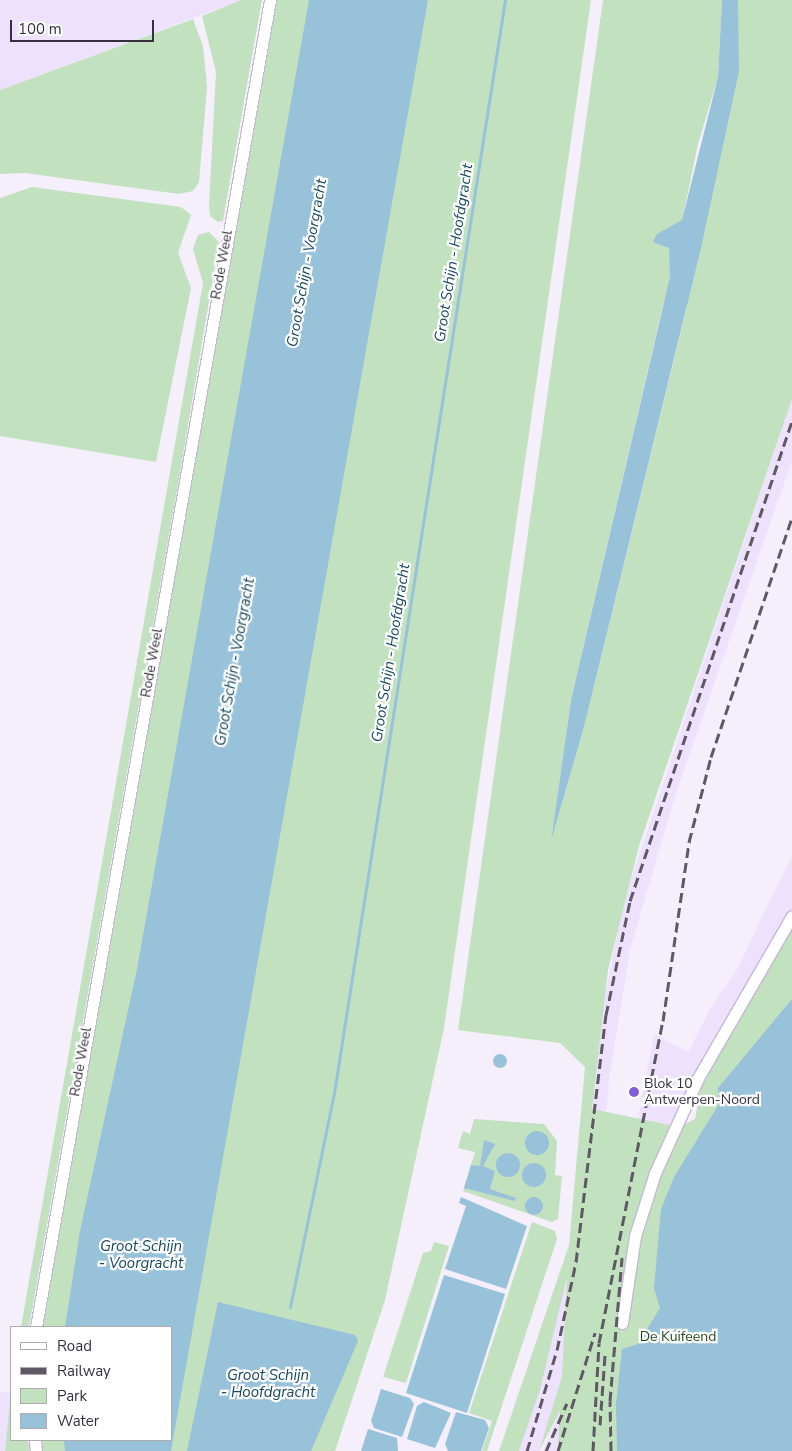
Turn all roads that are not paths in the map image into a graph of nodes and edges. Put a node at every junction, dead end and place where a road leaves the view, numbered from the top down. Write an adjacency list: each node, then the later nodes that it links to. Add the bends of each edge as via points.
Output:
1 (270, 0): 4 (street, Rode Weel)
2 (792, 916): 3 (street, via 698,1078 655,1173 635,1236)
3 (622, 1323)
4 (36, 1326)

